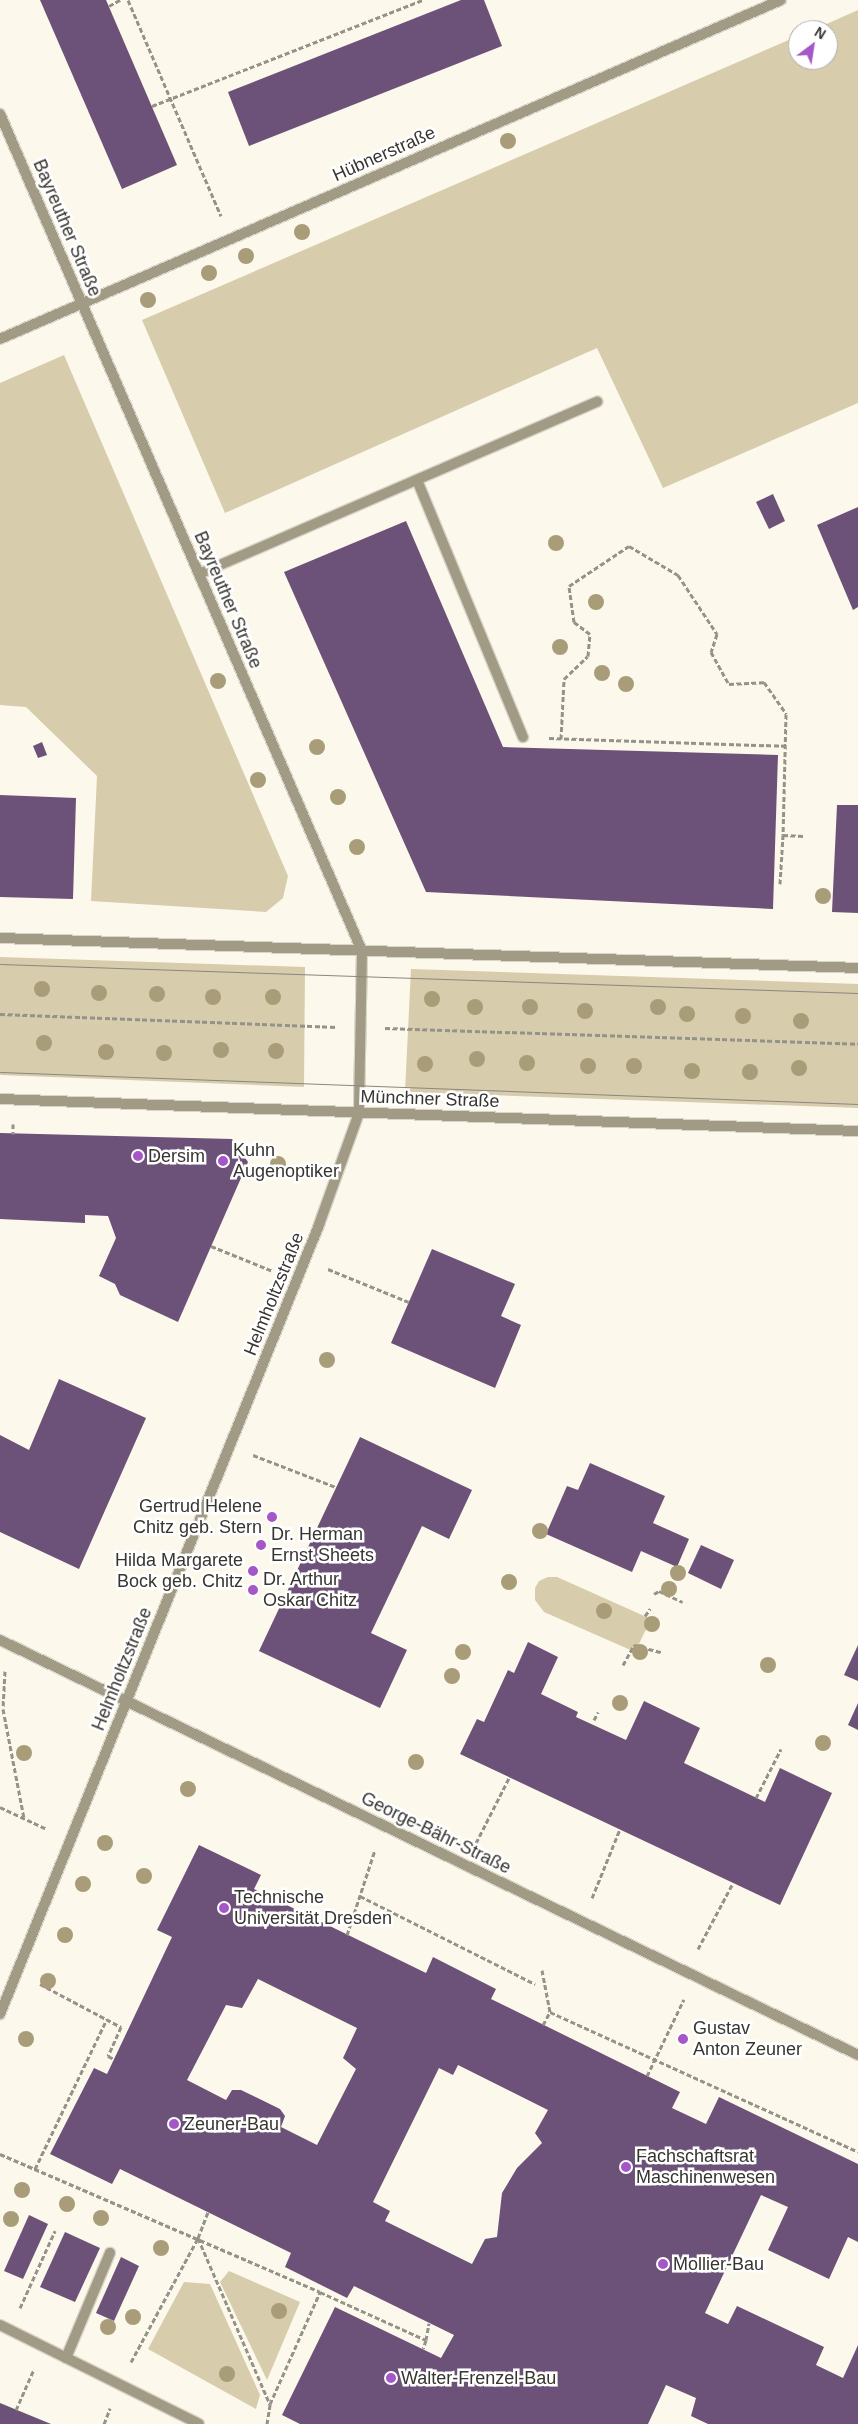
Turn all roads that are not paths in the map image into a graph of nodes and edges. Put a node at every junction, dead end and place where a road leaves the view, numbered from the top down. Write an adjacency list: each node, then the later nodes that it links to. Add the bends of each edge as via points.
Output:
1 (781, 0): 3 (street, Hübnerstraße)
2 (0, 114): 3 (street, Bayreuther Straße)
3 (82, 304): 4 (street, Hübnerstraße); 7 (street, Bayreuther Straße)
4 (0, 339)
5 (596, 402): 6 (street)
6 (417, 480): 7 (street); 8 (street)
7 (199, 574): 10 (street, Bayreuther Straße)
8 (523, 737)
9 (0, 938): 10 (street)
10 (362, 950): 11 (street); 13 (street, Bayreuther Straße)
11 (858, 968)
12 (0, 1099): 13 (street, Münchner Straße)
13 (358, 1113): 14 (street, Münchner Straße); 16 (street, Helmholtzstraße, via 305,1260)
14 (858, 1131)
15 (3, 1642): 16 (street, George-Bähr-Straße)
16 (126, 1701): 17 (street, Helmholtzstraße); 18 (street, George-Bähr-Straße)
17 (0, 2014)
18 (858, 2055)
19 (110, 2253): 21 (street)
20 (0, 2325): 21 (street)
21 (66, 2358): 22 (street)
22 (199, 2424)

